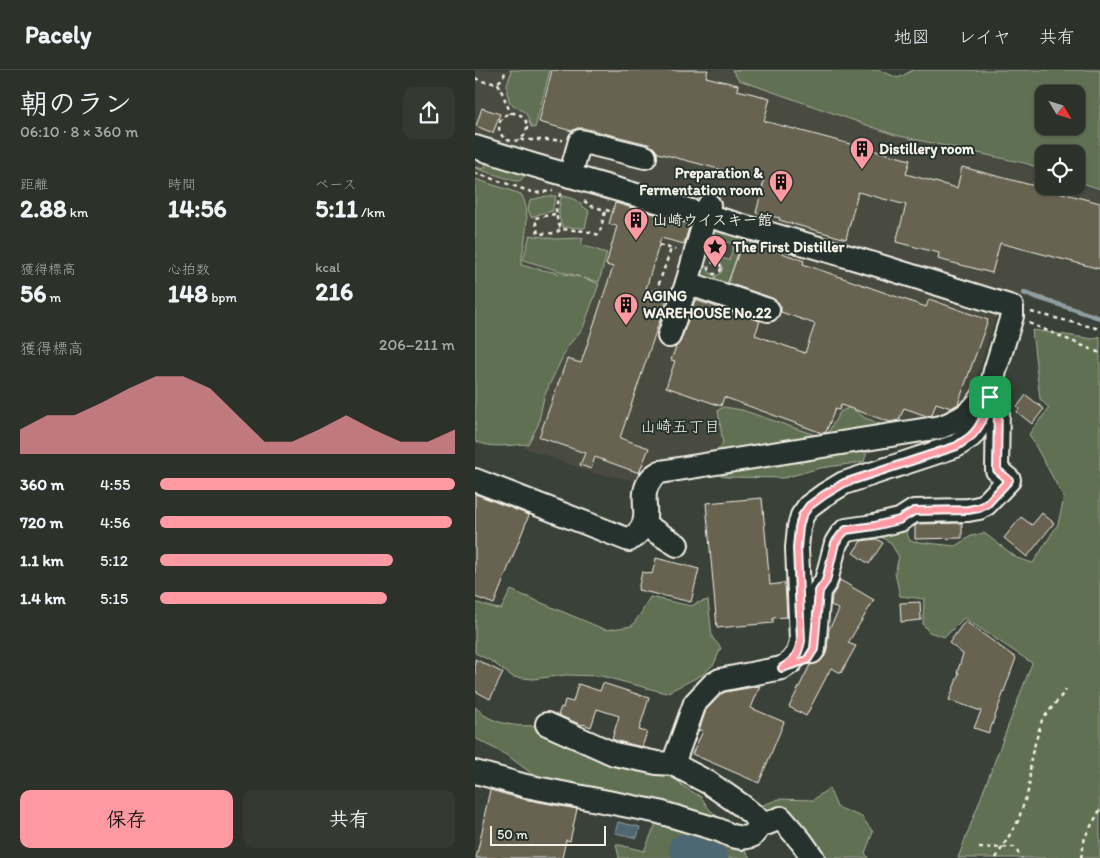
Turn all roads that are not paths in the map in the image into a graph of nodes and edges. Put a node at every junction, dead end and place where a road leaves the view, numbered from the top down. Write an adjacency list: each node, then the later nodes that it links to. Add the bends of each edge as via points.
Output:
1 (475, 147): 3 (street)
2 (645, 157): 3 (street, via 579,142)
3 (567, 188): 4 (street, via 612,188)
4 (708, 210): 5 (street); 8 (street, via 1012,311)
5 (687, 283): 6 (street); 7 (street)
6 (768, 310)
7 (669, 336)
8 (995, 372): 9 (street); 11 (street, via 983,397 970,413 941,427 660,472 645,489)
9 (990, 397): 13 (street, via 980,424 957,446 844,483 809,506 802,516 797,548 801,641 798,653); 13 (street, via 998,406 997,470 1009,480 987,504 979,508 914,511 899,520 846,530 835,543 826,581 819,591 814,649 807,660)
10 (475, 480): 11 (street, via 629,540)
11 (645, 525): 12 (street)
12 (677, 545)
13 (782, 668): 15 (street, via 713,684 695,703)
14 (547, 724): 15 (street, via 614,754)
15 (673, 764): 17 (street, via 741,805 757,818)
16 (475, 772): 17 (street, via 526,786 659,812 742,838 752,836)
17 (760, 826): 18 (street, via 781,818)
18 (813, 858)

